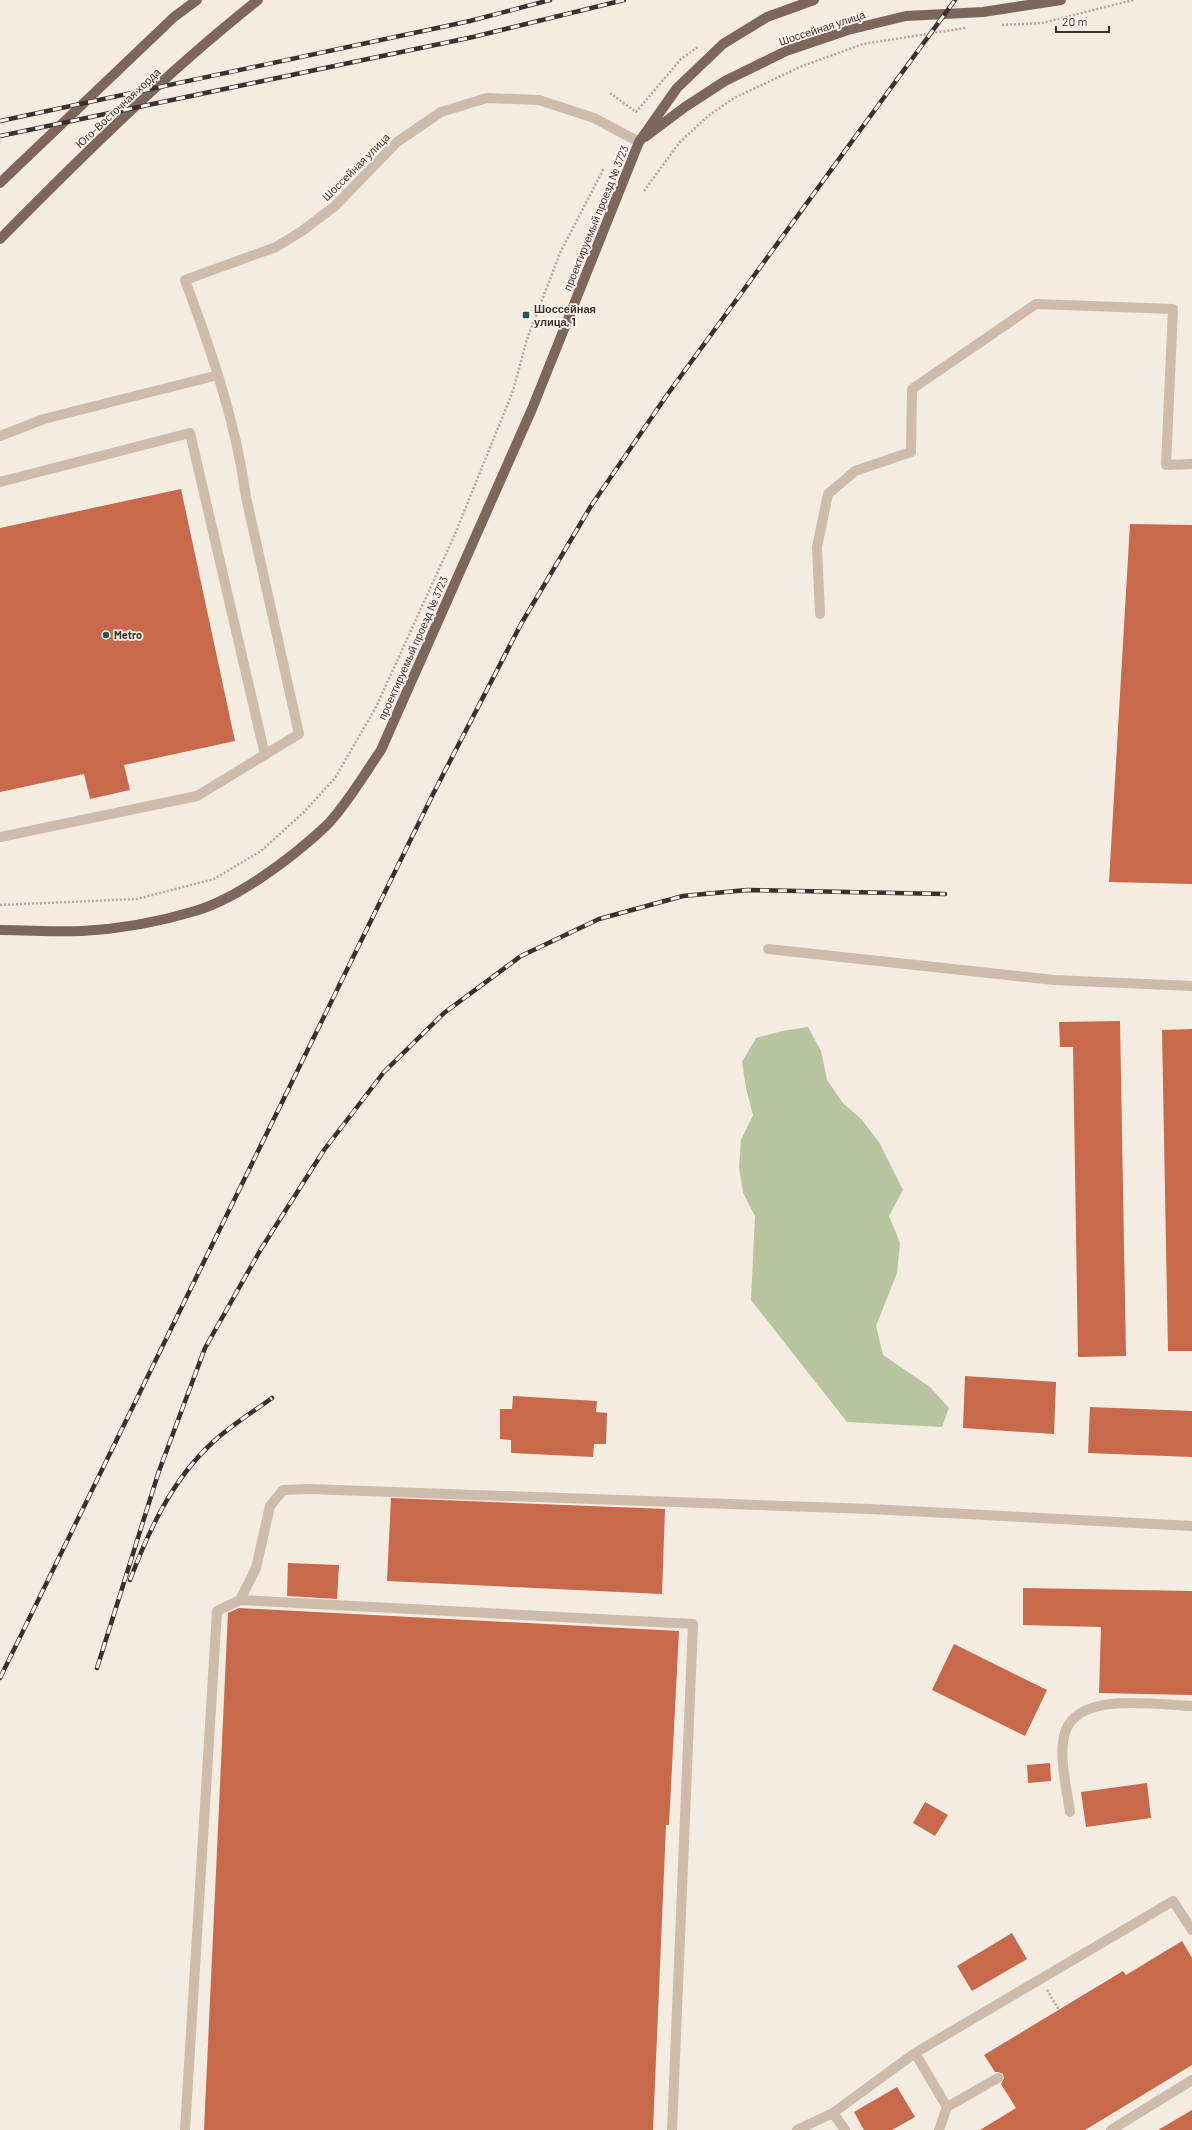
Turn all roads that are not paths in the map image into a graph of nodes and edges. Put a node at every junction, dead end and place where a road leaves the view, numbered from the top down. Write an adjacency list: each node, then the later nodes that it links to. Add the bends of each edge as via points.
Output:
1 (197, 0): 6 (main road, via 174,18)
2 (258, 0): 7 (main road, Юго-Восточная хорда, via 223,28 80,159)
3 (814, 0): 5 (main road, via 767,17 723,44 677,88)
4 (1061, 0): 5 (main road, Шоссейная улица, via 983,12 906,16 848,30 786,51 725,81)
5 (639, 142): 8 (street, Шоссейная улица, via 594,118 539,100 487,98 441,112 397,142 335,206 302,231 276,247 185,280); 15 (main road, проектируемый проезд № 3723, via 532,409 381,750 327,825 288,858 242,890 196,911 144,924 82,931)
6 (1, 181)
7 (0, 239)
8 (218, 375): 9 (street, via 44,420); 13 (street, via 242,467 246,496 299,734)
9 (0, 436)
10 (1192, 464): 12 (street, via 1166,465 1173,309 1036,304 912,389 911,452 856,471 828,494 818,547)
11 (0, 482): 13 (street, via 190,433)
12 (820, 614)
13 (265, 755): 14 (street, via 198,796)
14 (0, 837)
15 (0, 930)
16 (768, 949): 17 (street, via 1054,980)
17 (1192, 986)
18 (1192, 1526): 19 (street, via 870,1508 283,1490 270,1506 256,1568)
19 (240, 1600): 28 (street, via 217,1611); 29 (street, via 693,1624)
20 (1192, 1706): 21 (street, via 1111,1702 1074,1716 1065,1730 1062,1752)
21 (1070, 1812)
22 (1192, 1930): 23 (street, via 1173,1901)
23 (915, 2053): 26 (street); 27 (street)
24 (998, 2078): 26 (street)
25 (1192, 2080): 33 (street)
26 (947, 2108): 32 (street)
27 (833, 2113): 30 (street); 31 (street)
28 (185, 2130)
29 (672, 2130)
30 (797, 2130)
31 (845, 2130)
32 (939, 2130)
33 (1110, 2130)

